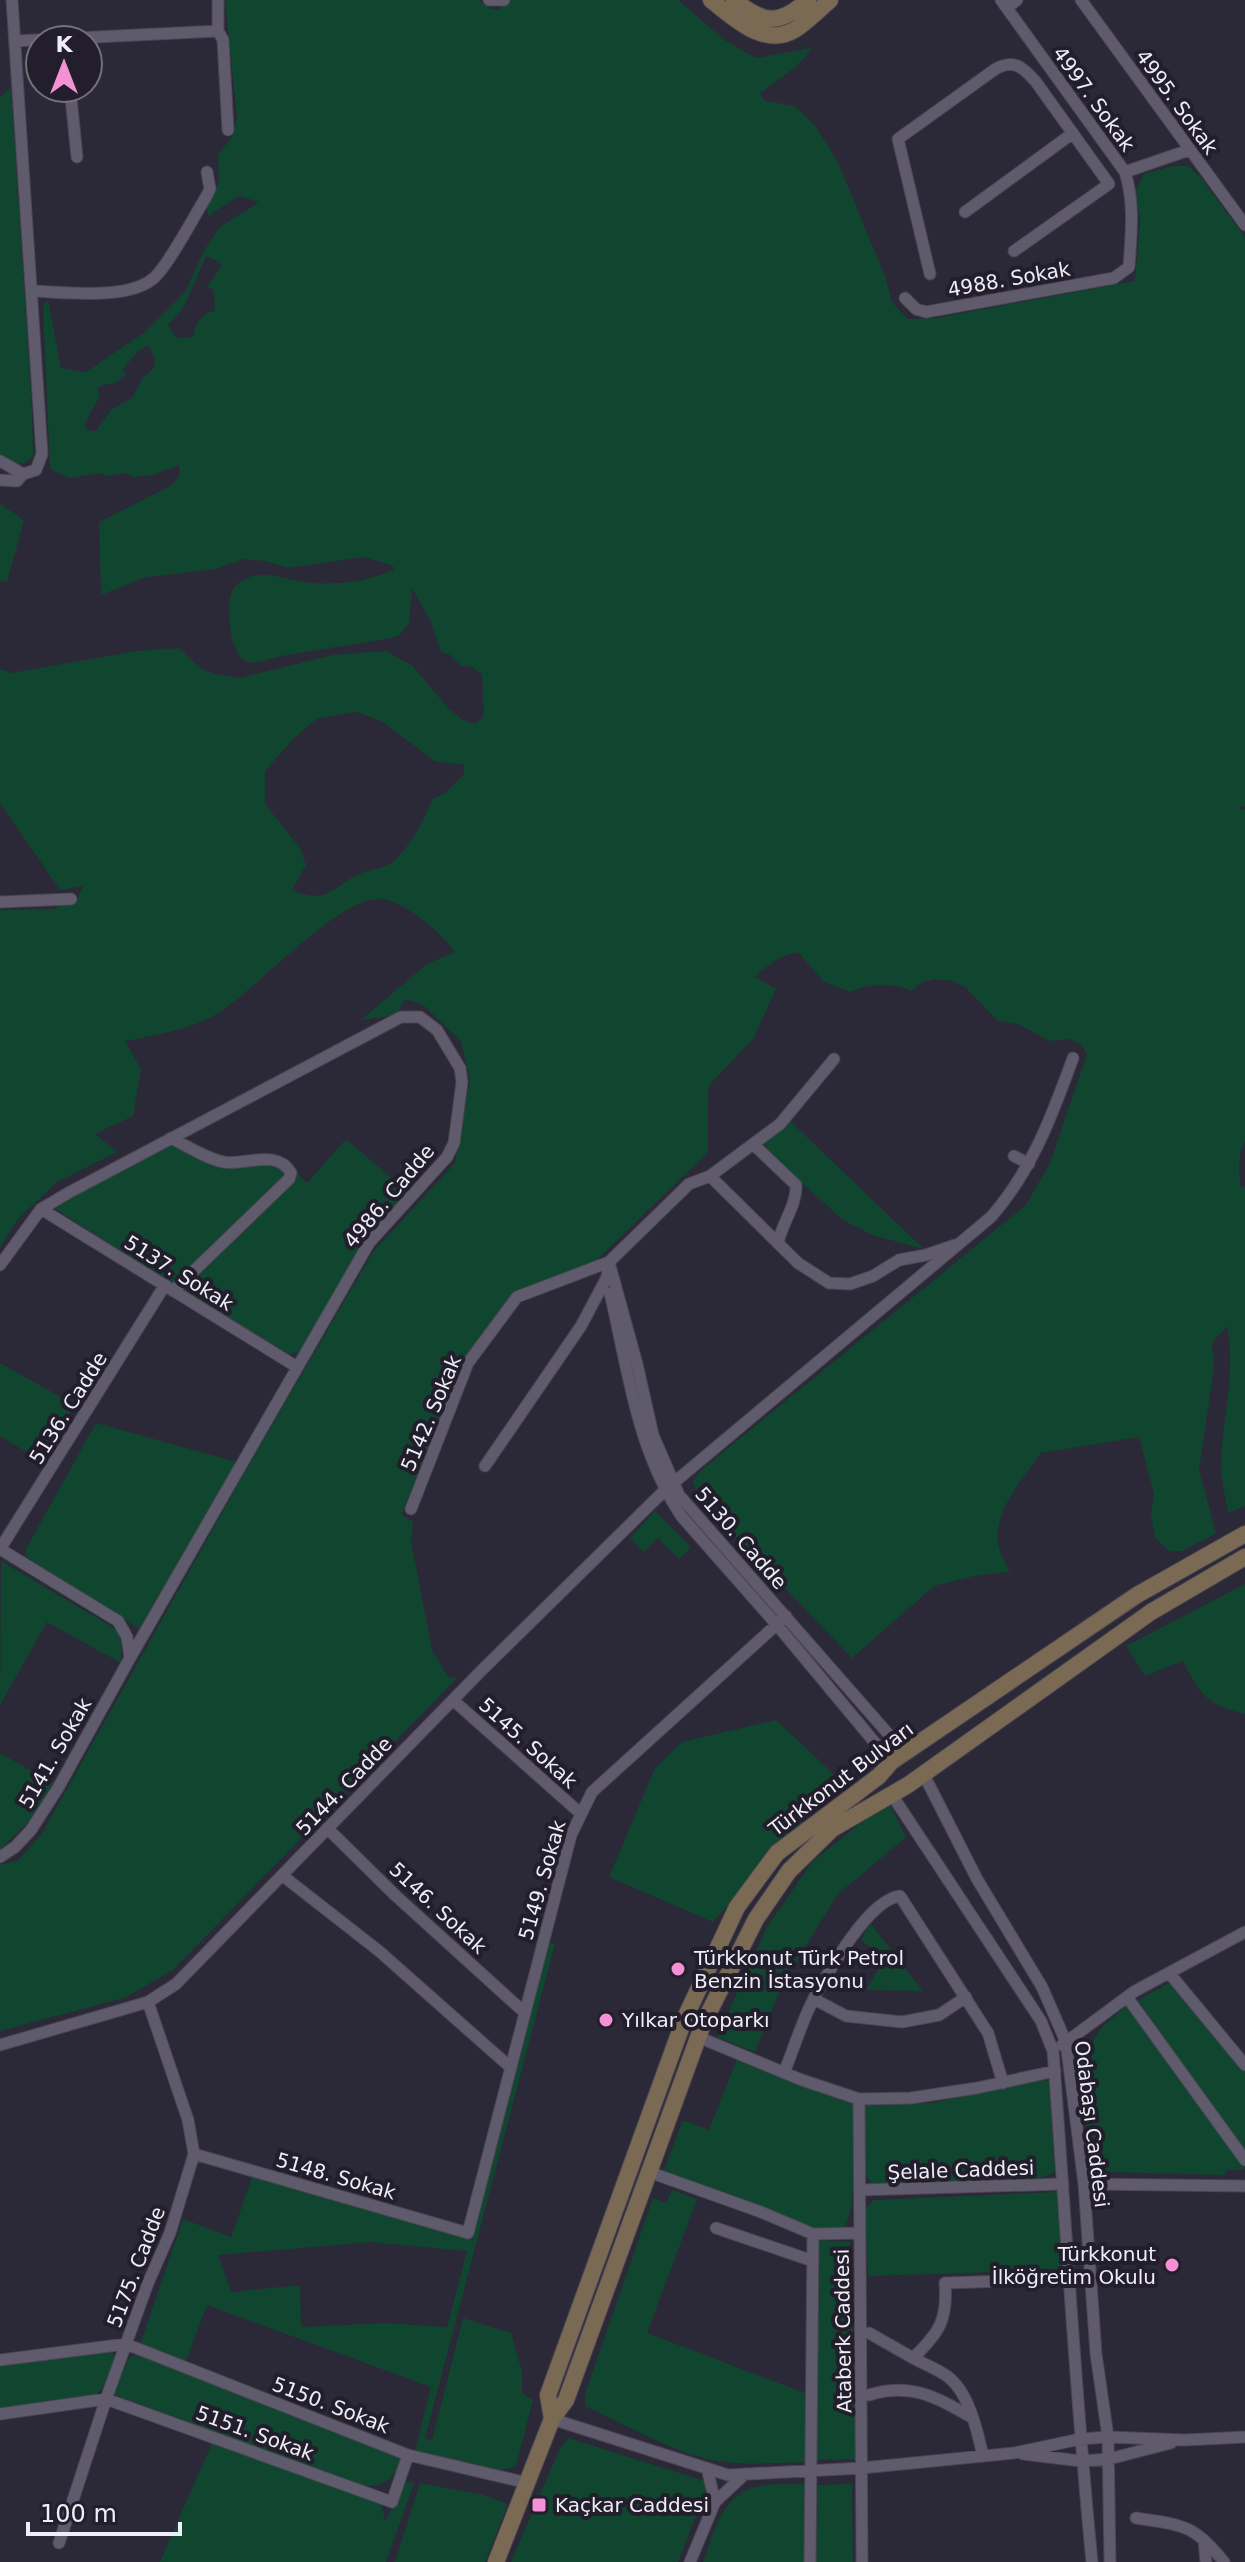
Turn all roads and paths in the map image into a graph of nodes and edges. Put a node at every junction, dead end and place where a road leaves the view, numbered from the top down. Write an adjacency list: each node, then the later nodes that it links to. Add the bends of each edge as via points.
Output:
1 (12, 0): 15 (street)
2 (218, 0): 13 (street)
3 (489, 0): 4 (street)
4 (504, 0)
5 (711, 0): 12 (street, via 752,30)
6 (734, 0): 12 (street)
7 (808, 0): 12 (street)
8 (830, 0): 12 (street, via 797,29)
9 (1017, 0): 11 (street)
10 (1081, 0): 22 (street, 4995. Sokak)
11 (1004, 4): 17 (street, 4997. Sokak)
12 (773, 27)
13 (218, 31): 14 (street); 20 (street, via 223,40)
14 (104, 37)
15 (15, 41): 16 (street); 31 (street)
16 (24, 41)
17 (1063, 85): 18 (street); 25 (street, 4997. Sokak)
18 (1047, 96): 21 (street); 29 (street, via 1022,67 1008,63 898,139)
19 (72, 104): 23 (street)
20 (228, 130)
21 (1073, 133): 26 (street); 28 (street, via 1109,184)
22 (1189, 150): 25 (street); 27 (street, 4995. Sokak)
23 (77, 157)
24 (207, 172): 31 (street, via 206,197 161,269 145,284 122,291)
25 (1125, 172): 30 (street, 4997. Sokak, via 1132,222 1129,267)
26 (965, 212)
27 (1245, 225)
28 (1014, 251)
29 (930, 274)
30 (1123, 274): 32 (street, 4988. Sokak, via 926,312)
31 (32, 291): 34 (street, via 42,454 36,470)
32 (905, 298)
33 (0, 461): 34 (street)
34 (23, 474): 35 (street, via 17,481)
35 (0, 480)
36 (71, 899): 37 (street)
37 (0, 902)
38 (1073, 1058): 43 (street, 5144. Cadde)
39 (834, 1059): 41 (street, via 780,1124)
40 (171, 1138): 45 (street, 4986. Cadde); 51 (street, 5136. Cadde, via 223,1162 265,1159 291,1173); 52 (street, 4986. Cadde, via 401,1017 420,1017 437,1030 460,1068 454,1143 447,1157 369,1243)
41 (754, 1145): 44 (street); 47 (street, via 796,1185)
42 (1014, 1156): 43 (street)
43 (1029, 1164): 46 (street, 5144. Cadde, via 1006,1200)
44 (710, 1176): 47 (street); 48 (street, via 689,1184)
45 (41, 1209): 49 (street, 4986. Cadde); 51 (street, 5137. Sokak)
46 (964, 1242): 47 (street, via 899,1260 850,1284 813,1275); 54 (street, 5144. Cadde)
47 (778, 1243)
48 (609, 1262): 50 (street); 54 (street, 5130. Cadde); 55 (street, 5142. Sokak, via 517,1297 468,1363)
49 (0, 1265)
50 (607, 1277): 53 (street, via 581,1326); 54 (street, 5130. Cadde, via 639,1422 650,1458)
51 (169, 1288): 52 (street, 5137. Sokak); 57 (street, 5136. Cadde)
52 (297, 1367): 60 (street, 4986. Cadde)
53 (485, 1466)
54 (669, 1487): 59 (street, 5130. Cadde); 61 (street, 5144. Cadde)
55 (411, 1509)
56 (1245, 1534): 62 (street, Türkkonut Bulvarı, via 1137,1595)
57 (0, 1549): 60 (street, via 118,1621)
58 (1245, 1557): 63 (street, Türkkonut Bulvarı, via 1151,1612)
59 (782, 1621): 62 (street, 5130. Cadde); 66 (street, 5149. Sokak, via 592,1792)
60 (130, 1658): 68 (street, 5141. Sokak, via 37,1822)
61 (453, 1700): 66 (street, 5145. Sokak); 67 (street, 5144. Cadde)
62 (898, 1758): 63 (street); 64 (street, Türkkonut Bulvarı)
63 (923, 1773): 65 (street, Türkkonut Bulvarı); 78 (street, Odabaşı Caddesi, via 977,1879 1042,1987)
64 (879, 1776): 65 (street); 108 (street, Türkkonut Bulvarı, via 777,1853 737,1907 684,2020 635,2151 548,2395)
65 (892, 1795): 77 (street, Türkkonut Bulvarı, via 832,1829 789,1871 756,1919); 80 (street, Odabaşı Caddesi, via 1041,2021)
66 (580, 1813): 76 (street, 5149. Sokak)
67 (327, 1828): 69 (street, 5144. Cadde); 76 (street, 5146. Sokak)
68 (0, 1857)
69 (283, 1876): 75 (street, 5144. Cadde, via 176,1984); 82 (street, via 379,1951)
70 (1244, 1934): 71 (street)
71 (1170, 1974): 73 (street); 81 (street)
72 (966, 1997): 74 (street, via 939,2015 902,2022 846,2016); 74 (street, via 900,1896 866,1918); 85 (street, via 988,2033)
73 (1127, 1997): 78 (street); 88 (street)
74 (814, 1999): 84 (street)
75 (148, 2002): 79 (street, 5144. Cadde); 87 (street, 5175. Cadde, via 188,2120)
76 (525, 2013): 82 (street, 5149. Sokak)
77 (698, 2037): 84 (street); 89 (street, Türkkonut Bulvarı)
78 (1066, 2042): 80 (street); 91 (street, Odabaşı Caddesi)
79 (0, 2045)
80 (1053, 2051): 83 (street, Odabaşı Caddesi)
81 (1245, 2065)
82 (510, 2067): 95 (street, 5149. Sokak)
83 (1055, 2071): 85 (street); 90 (street, Odabaşı Caddesi)
84 (784, 2073): 86 (street)
85 (1003, 2083): 86 (street, via 911,2098)
86 (859, 2099): 93 (street, Ataberk Caddesi)
87 (194, 2154): 95 (street, 5148. Sokak); 101 (street, 5175. Cadde, via 170,2233)
88 (1245, 2160)
89 (649, 2172): 97 (street); 108 (street, Türkkonut Bulvarı, via 566,2400)
90 (1063, 2184): 93 (street, Şelale Caddesi); 111 (street, Odabaşı Caddesi)
91 (1084, 2184): 92 (street); 109 (street, Odabaşı Caddesi, via 1096,2354)
92 (1245, 2186)
93 (860, 2190): 96 (street, Ataberk Caddesi)
94 (716, 2228): 98 (street)
95 (468, 2233)
96 (860, 2233): 97 (street); 119 (street, Ataberk Caddesi)
97 (813, 2234): 98 (street)
98 (813, 2261): 120 (street)
99 (1005, 2281): 102 (street, via 945,2283 947,2307 938,2332)
100 (869, 2333): 102 (street)
101 (126, 2344): 103 (street); 105 (street, 5175. Cadde); 114 (street, 5150. Sokak)
102 (913, 2358): 107 (street, via 961,2390)
103 (0, 2360)
104 (869, 2395): 107 (street, via 889,2389 915,2391)
105 (106, 2399): 106 (street); 114 (street, 5151. Sokak, via 392,2502); 126 (street, 5175. Cadde)
106 (0, 2414)
107 (971, 2417): 115 (street)
108 (552, 2419): 118 (street); 122 (street, Türkkonut Bulvarı)
109 (1108, 2437): 111 (street); 112 (street); 116 (street, Odabaşı Caddesi)
110 (1245, 2437): 112 (street)
111 (1080, 2439): 113 (street); 117 (street, Odabaşı Caddesi)
112 (1185, 2440): 116 (street)
113 (1014, 2453): 115 (street); 117 (street)
114 (408, 2455): 122 (street, 5150. Sokak)
115 (983, 2456): 119 (street)
116 (1109, 2459): 117 (street); 132 (street, Odabaşı Caddesi)
117 (1081, 2461): 131 (street, Odabaşı Caddesi)
118 (707, 2468): 121 (street); 123 (street)
119 (862, 2468): 120 (street); 130 (street, Ataberk Caddesi)
120 (812, 2471): 121 (street); 129 (street)
121 (745, 2474): 123 (street)
122 (528, 2483): 127 (street, Türkkonut Bulvarı)
123 (715, 2502): 128 (street)
124 (1136, 2518): 125 (street, via 1185,2526)
125 (1204, 2540): 133 (street); 134 (street)
126 (59, 2543)
127 (496, 2562)
128 (690, 2562)
129 (810, 2562)
130 (862, 2562)
131 (1092, 2562)
132 (1110, 2562)
133 (1206, 2562)
134 (1224, 2562)

